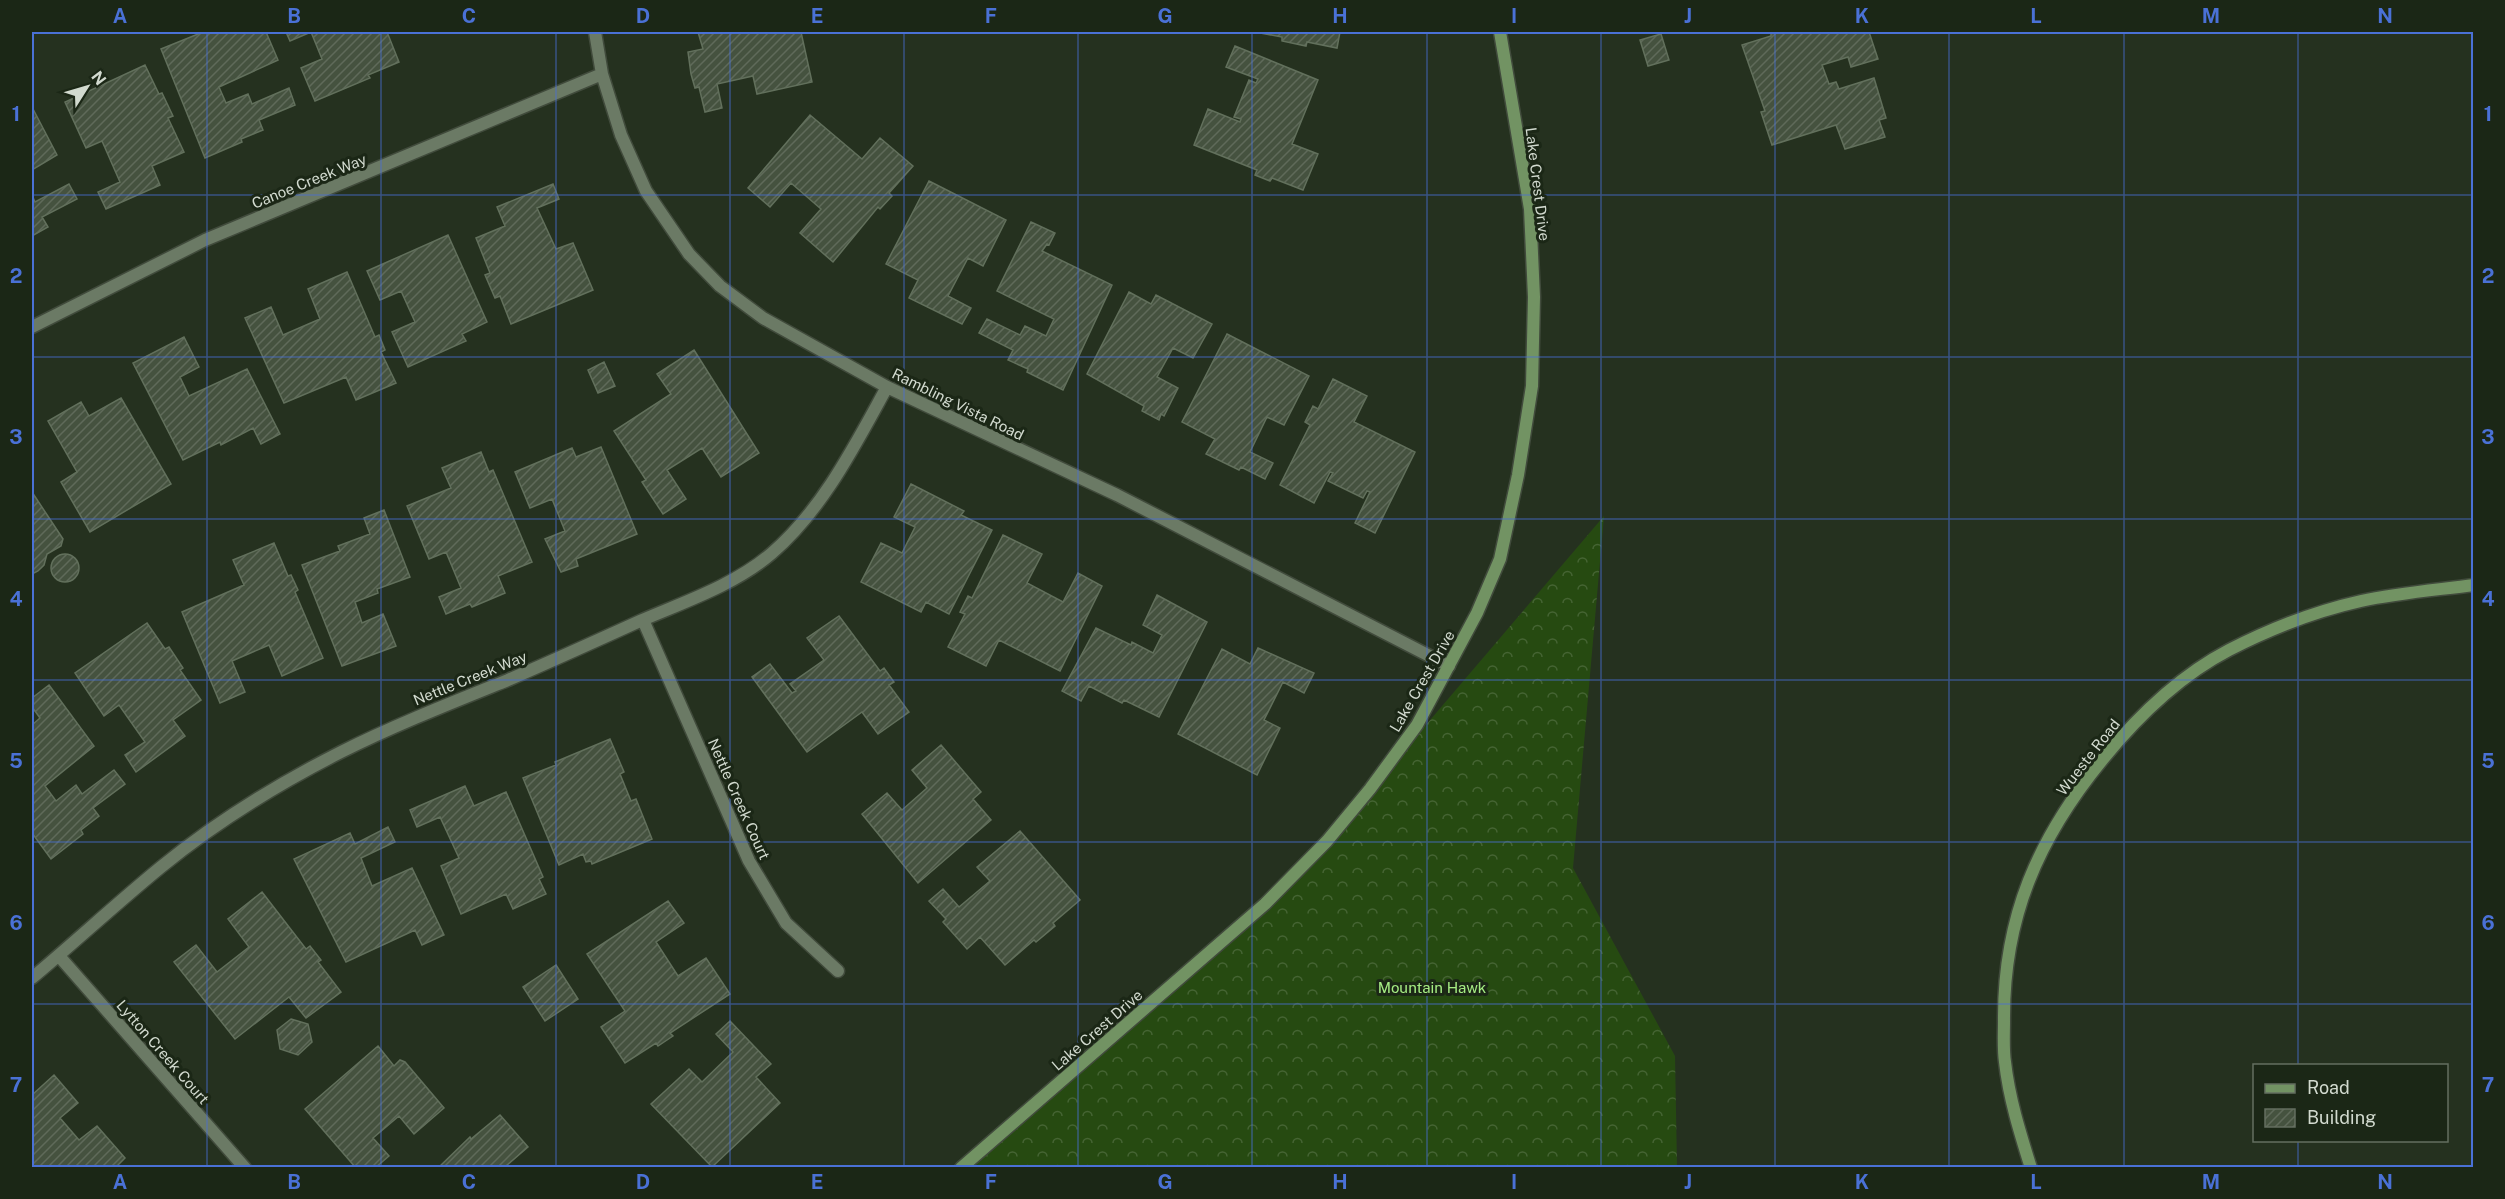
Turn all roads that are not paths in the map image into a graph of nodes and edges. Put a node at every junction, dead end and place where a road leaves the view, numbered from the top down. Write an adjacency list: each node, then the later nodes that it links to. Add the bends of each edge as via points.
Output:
1 (595, 32): 3 (street, Rambling Vista Road)
2 (1500, 32): 8 (main road, Lake Crest Drive, via 1530,209 1534,297 1532,386 1500,559)
3 (602, 74): 4 (street, Canoe Creek Way, via 205,240); 5 (street, Rambling Vista Road, via 621,135 646,191 689,254 720,286 763,318)
4 (32, 327)
5 (887, 387): 7 (street, Nettle Creek Way, via 828,487 796,530 770,555 724,584); 8 (street, Rambling Vista Road, via 1117,495)
6 (2474, 585): 14 (main road, Wueste Road, via 2361,601 2293,621 2228,651 2173,687 2128,728 2087,778 2055,826 2030,876 2012,929 2004,989 2004,1061)
7 (643, 620): 9 (street, Nettle Creek Way, via 439,706 340,752 252,801 162,866); 10 (street, Nettle Creek Court, via 749,861 786,923)
8 (1449, 666): 13 (main road, Lake Crest Drive, via 1417,725 1370,789 1265,904)
9 (59, 956): 11 (street, Nettle Creek Way); 12 (street, Lytton Creek Court)
10 (838, 971)
11 (32, 978)
12 (245, 1167)
13 (961, 1167)
14 (2031, 1167)

